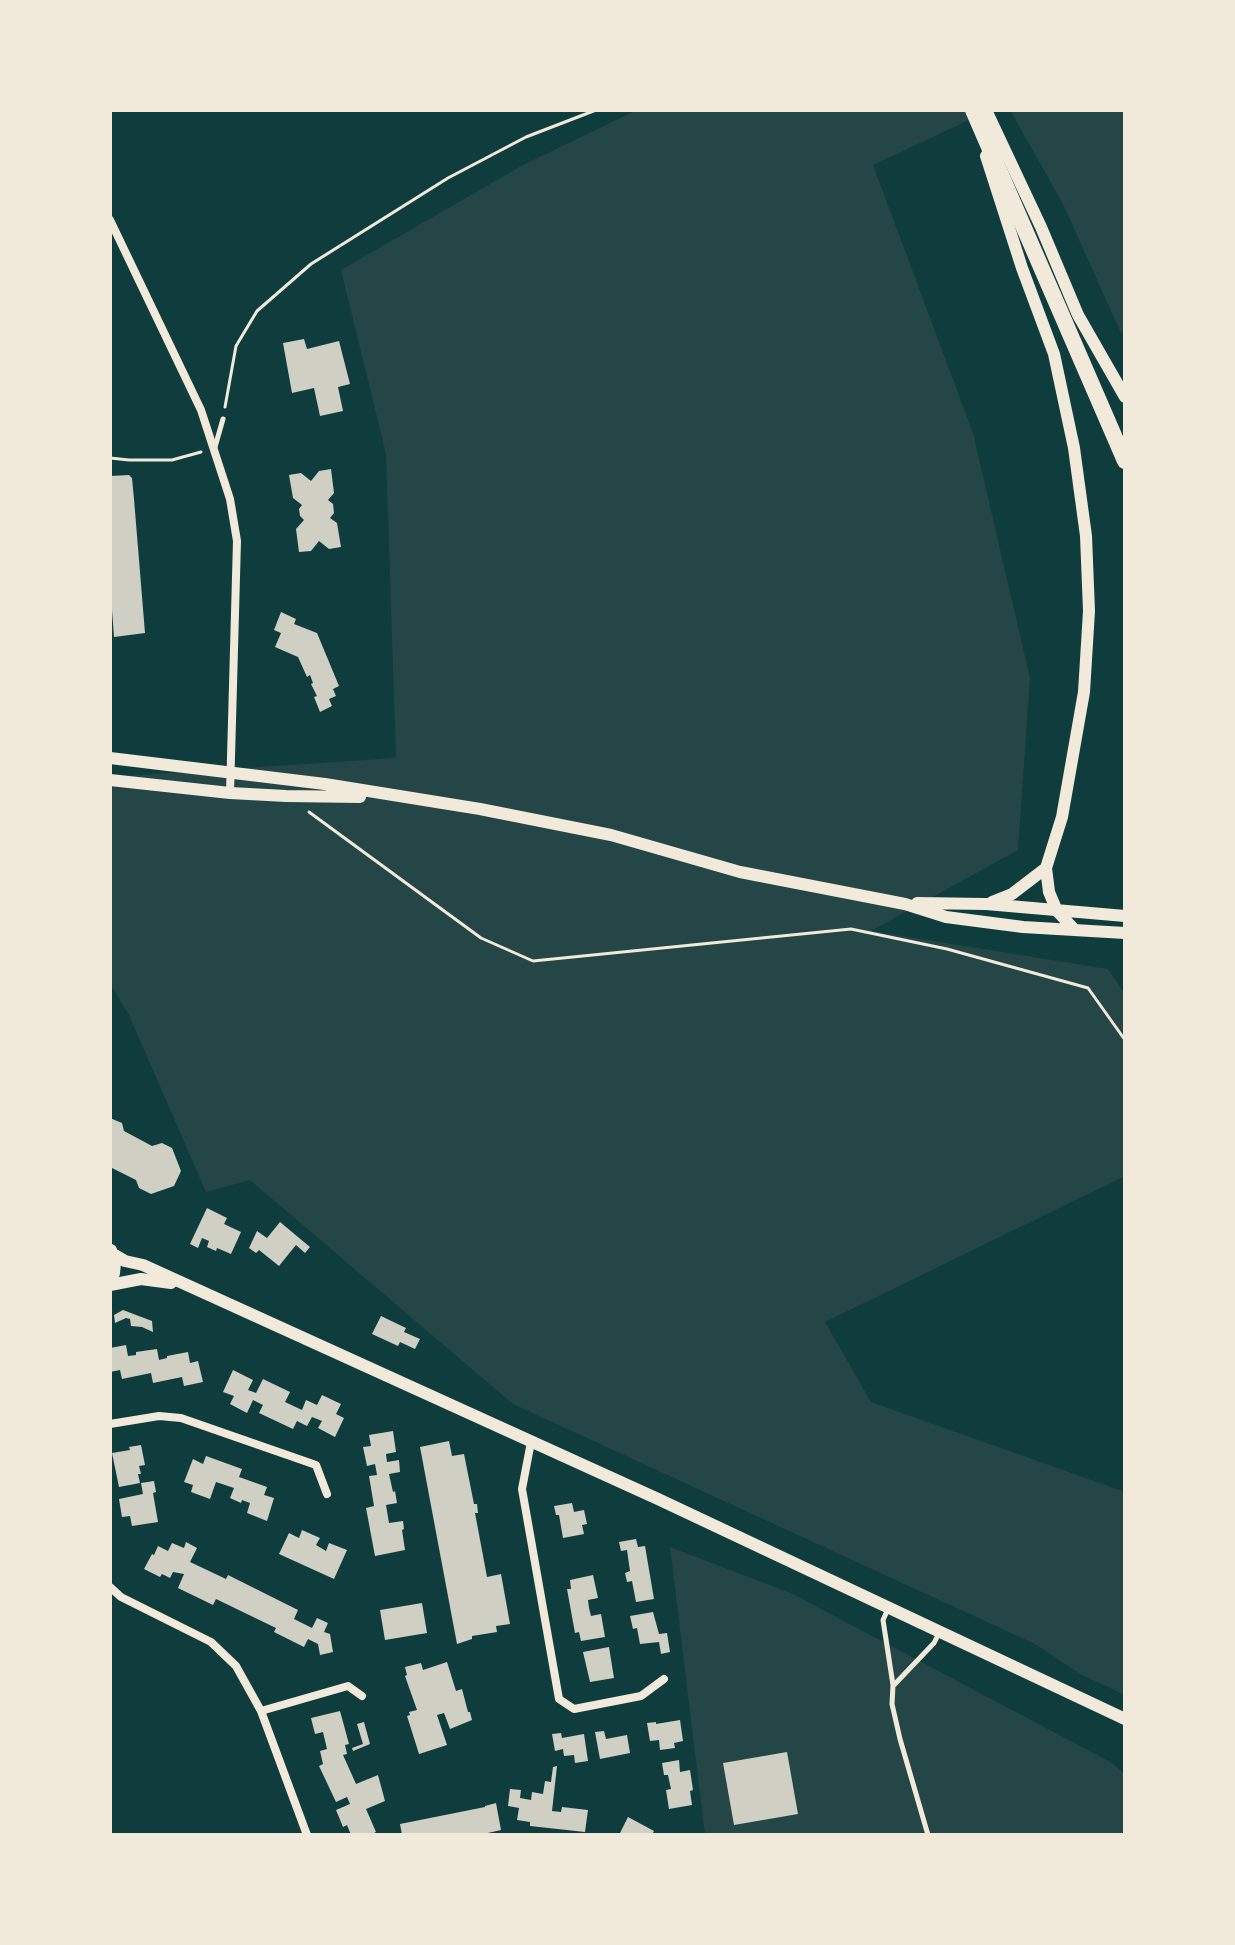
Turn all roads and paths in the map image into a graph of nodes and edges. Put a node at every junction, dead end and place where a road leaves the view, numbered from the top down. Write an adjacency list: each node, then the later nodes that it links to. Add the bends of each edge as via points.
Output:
1 (596, 110): 6 (path, via 526,137 448,178 311,264 257,311 236,346)
2 (972, 110): 9 (main road); 16 (street, via 1054,354 1086,536 1084,692 1062,817)
3 (986, 110): 5 (street, via 1078,315)
4 (110, 220): 7 (street)
5 (1125, 397)
6 (223, 419): 7 (lane)
7 (215, 448): 8 (path, via 172,460); 11 (street, via 237,541)
8 (110, 458)
9 (1125, 461)
10 (110, 758): 11 (street)
11 (229, 774): 13 (street); 15 (street)
12 (110, 780): 13 (street)
13 (230, 793): 14 (street)
14 (286, 796): 15 (street); 23 (path, via 481,938 533,961 851,929 1088,988)
15 (399, 797): 17 (street, via 611,835 740,872)
16 (1046, 868): 18 (street, via 1012,894); 19 (street)
17 (905, 904): 18 (street); 21 (street, via 946,917)
18 (986, 904): 19 (street)
19 (1057, 911): 20 (street); 21 (street)
20 (1125, 916)
21 (1074, 929): 22 (street)
22 (1125, 933)
23 (1125, 1040)
24 (111, 1250): 25 (street, via 115,1263); 26 (street)
25 (110, 1285): 26 (street, via 141,1279)
26 (186, 1286): 28 (street)
27 (110, 1424): 29 (street, via 181,1418 316,1465)
28 (531, 1442): 31 (street); 33 (street, via 522,1489 559,1699 574,1709 641,1696)
29 (327, 1494)
30 (110, 1587): 36 (street, via 211,1642 236,1666)
31 (888, 1609): 32 (street); 34 (lane, via 883,1620)
32 (939, 1633): 34 (lane); 37 (street)
33 (664, 1679)
34 (893, 1685): 39 (lane, via 900,1739)
35 (362, 1696): 36 (street, via 348,1686)
36 (261, 1711): 38 (street)
37 (1125, 1719)
38 (307, 1835)
39 (928, 1835)

